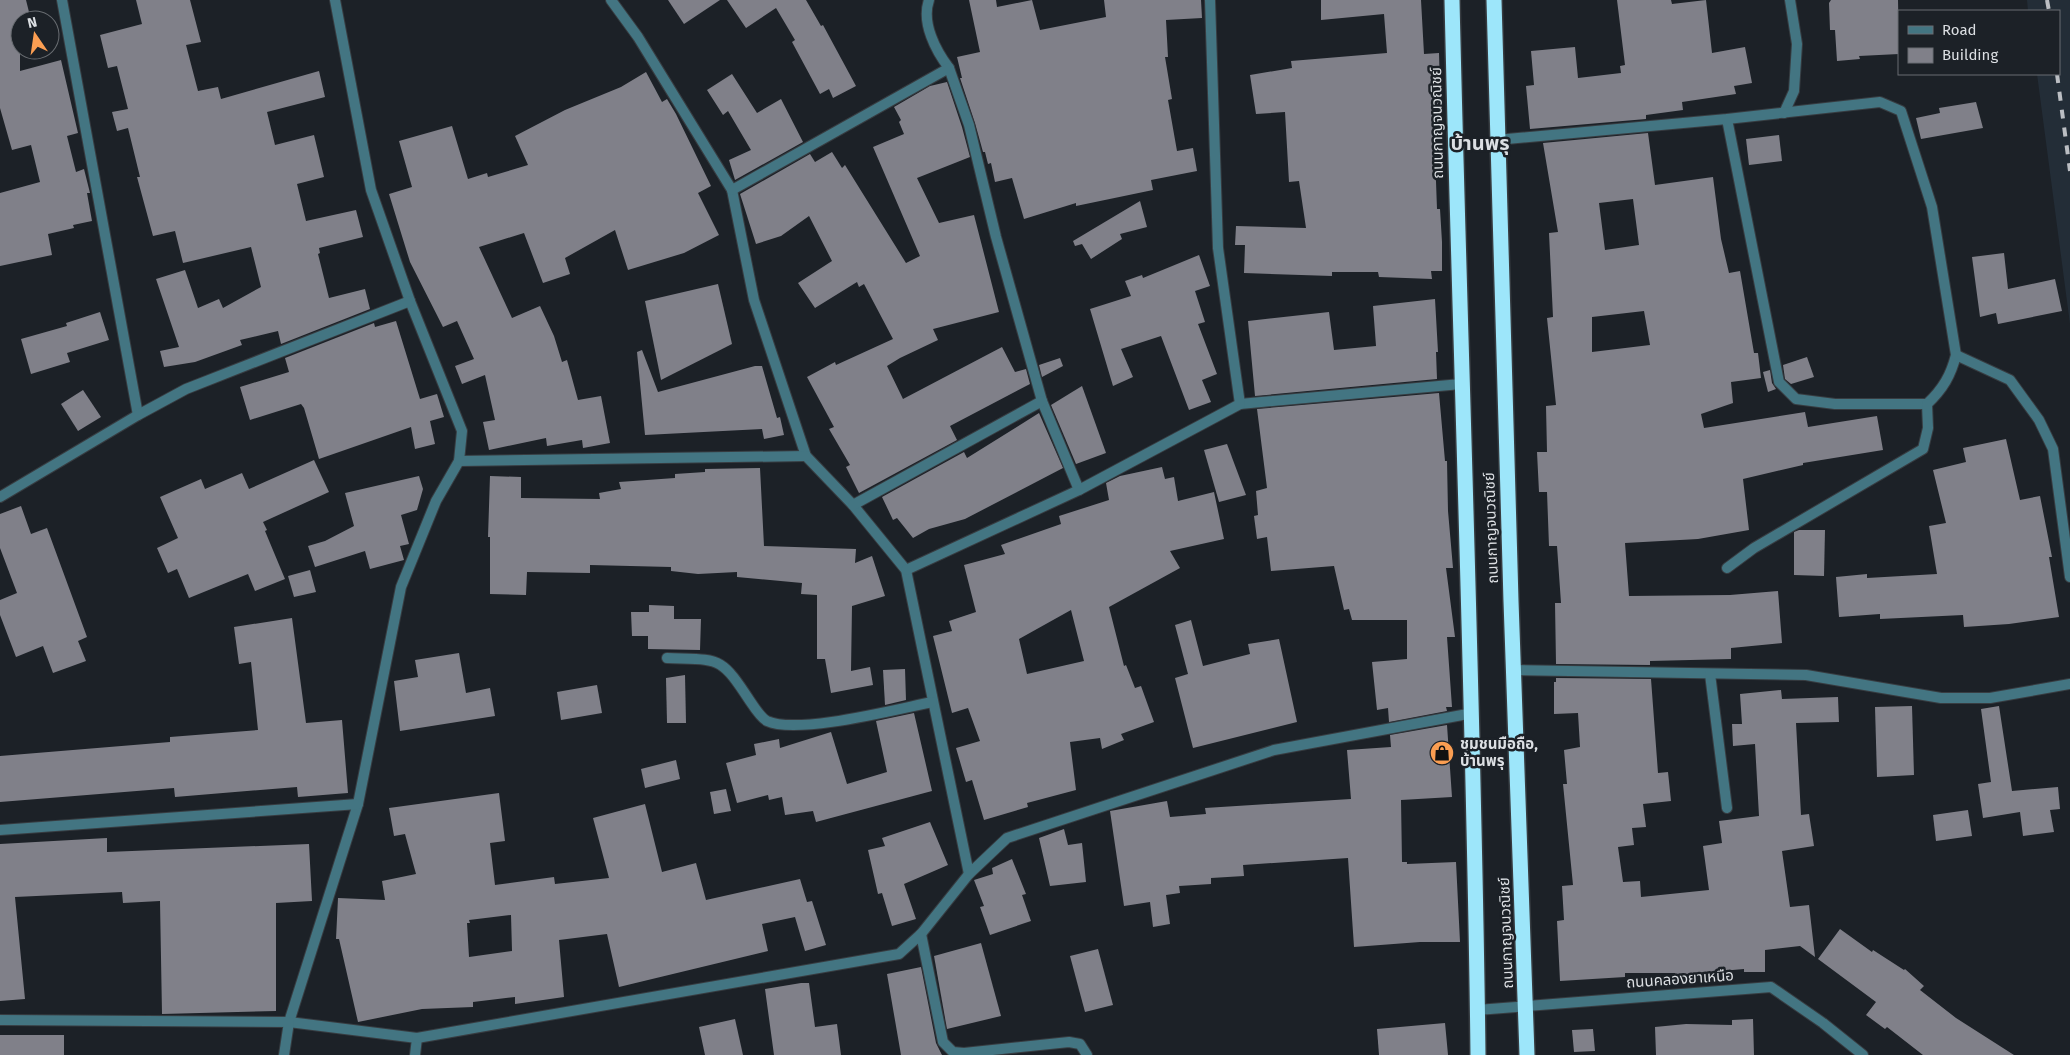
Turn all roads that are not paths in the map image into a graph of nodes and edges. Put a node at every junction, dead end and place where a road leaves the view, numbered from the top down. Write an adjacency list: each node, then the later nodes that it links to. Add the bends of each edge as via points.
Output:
1 (62, 0): 20 (street)
2 (335, 0): 14 (street, via 371,190)
3 (611, 0): 13 (street, via 638,37)
4 (929, 0): 9 (street, via 928,24 936,50)
5 (1210, 0): 18 (street, via 1218,248)
6 (1452, 0): 16 (highway, ถนนกาญจนวณิชย์)
7 (1494, 0): 12 (highway, ถนนกาญจนวณิชย์)
8 (1790, 0): 10 (street, via 1796,53 1794,91)
9 (949, 68): 13 (street); 17 (street, via 969,125 996,237)
10 (1784, 113): 11 (street); 15 (street, via 1880,102 1901,111 1932,207)
11 (1727, 119): 12 (street); 19 (street, via 1779,382 1796,399 1835,404)
12 (1496, 140): 30 (highway, ถนนกาญจนวณิชย์)
13 (732, 190): 21 (street, via 754,300)
14 (410, 301): 20 (street, via 186,390); 22 (street, via 462,432)
15 (1956, 355): 19 (street, via 1951,374); 28 (street, via 2010,380 2039,420 2053,450)
16 (1461, 384): 18 (street); 34 (highway, ถนนกาญจนวณิชย์)
17 (1042, 400): 23 (street); 25 (street)
18 (1240, 404): 23 (street)
19 (1927, 404): 26 (street, via 1928,428 1923,449 1754,548)
20 (138, 415): 24 (street)
21 (806, 456): 22 (street); 25 (street)
22 (460, 461): 35 (street, via 436,501 401,588)
23 (1079, 490): 27 (street)
24 (0, 497)
25 (853, 505): 27 (street)
26 (1727, 568)
27 (906, 570): 33 (street)
28 (2070, 577)
29 (667, 658): 33 (street, via 710,659 724,666 766,720 783,726 814,724)
30 (1513, 670): 31 (street); 40 (highway, ถนนกาญจนวณิชย์)
31 (1710, 674): 32 (street, via 1806,675 1941,698 1990,698); 36 (street)
32 (2070, 684)
33 (932, 702): 38 (street)
34 (1473, 713): 38 (street, via 1274,750 1007,838); 41 (highway, ถนนกาญจนวณิชย์)
35 (358, 804): 37 (street); 43 (street)
36 (1727, 808)
37 (0, 830)
38 (968, 874): 39 (street)
39 (921, 934): 44 (street, via 898,954); 47 (street, via 943,1042 949,1049 964,1053 1069,1042 1080,1044)
40 (1527, 1006): 41 (street, ถนนคลองยาเหนือ); 49 (highway, ถนนกาญจนวณิชย์); 50 (street, ถนนคลองยาเหนือ, via 1770,987)
41 (1477, 1010): 48 (highway, ถนนกาญจนวณิชย์)
42 (0, 1020): 43 (street)
43 (289, 1022): 44 (street); 45 (street)
44 (417, 1038): 46 (street)
45 (284, 1055)
46 (415, 1055)
47 (1088, 1055)
48 (1478, 1055)
49 (1528, 1055)
50 (1863, 1055)

